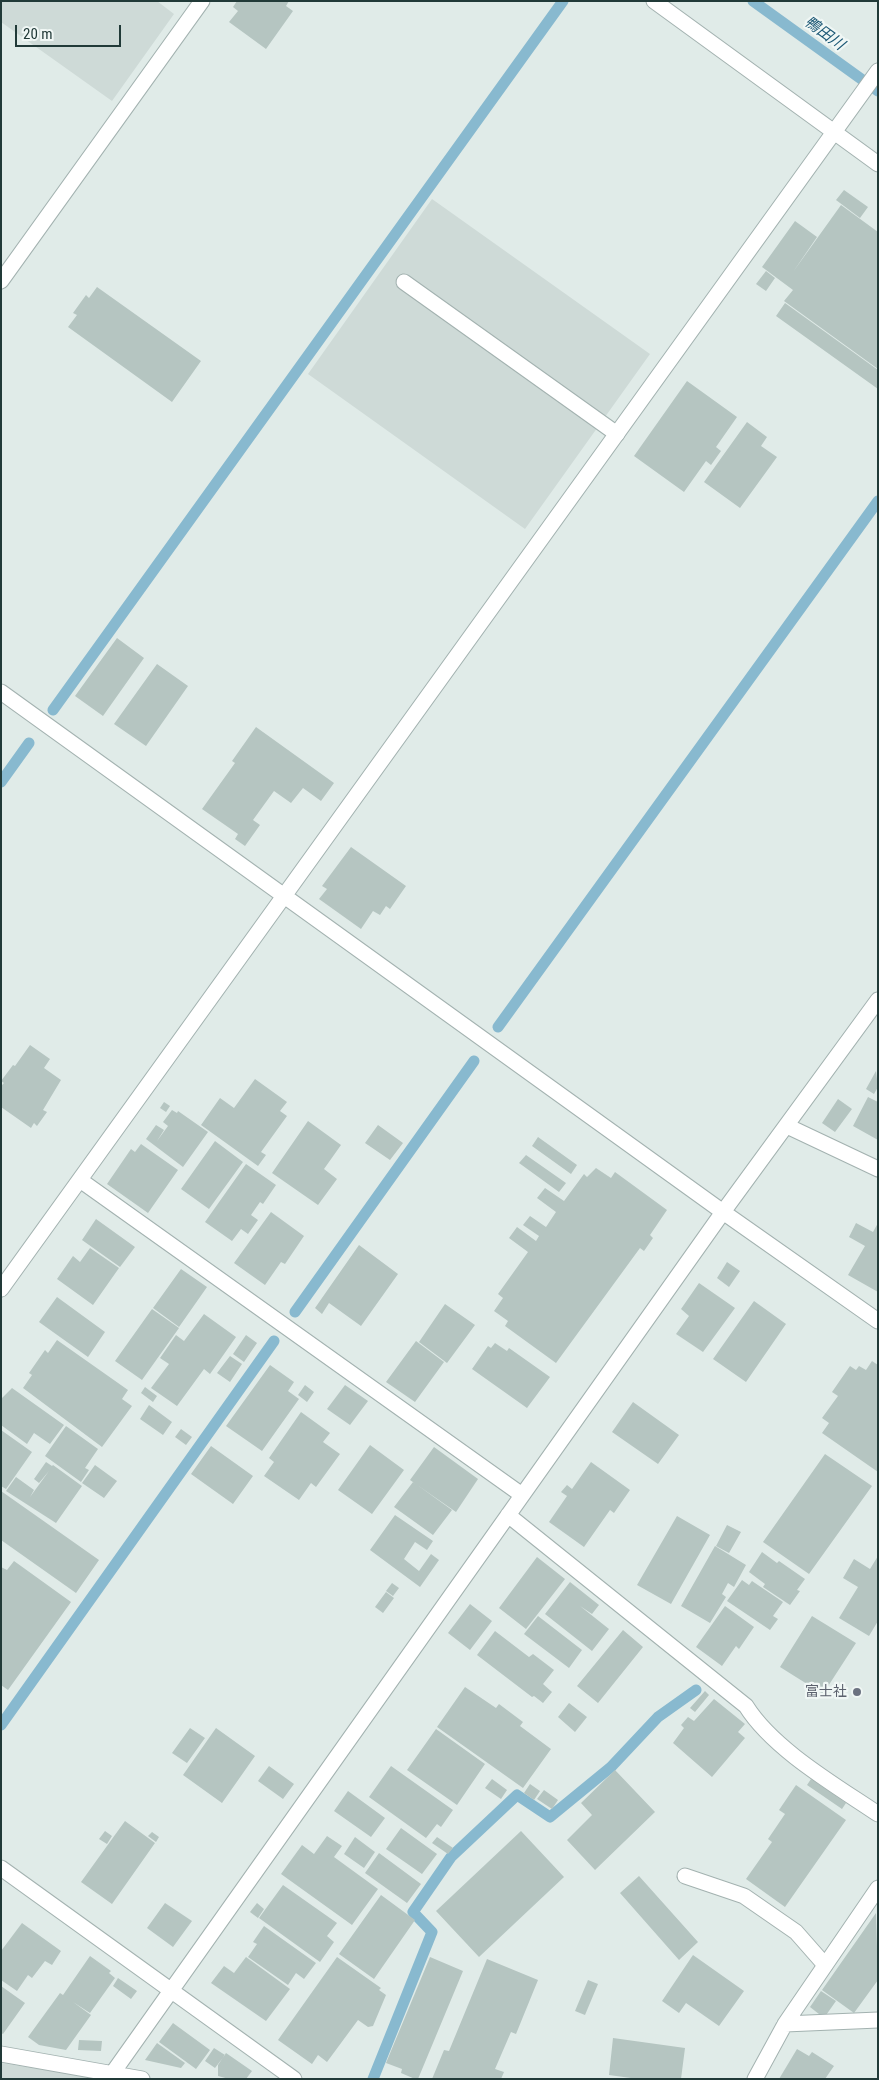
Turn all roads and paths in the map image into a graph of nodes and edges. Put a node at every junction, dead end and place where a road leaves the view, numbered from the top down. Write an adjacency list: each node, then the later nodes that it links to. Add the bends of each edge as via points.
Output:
1 (202, 1): 6 (street)
2 (654, 1): 4 (street)
3 (878, 70): 4 (street)
4 (834, 131): 5 (street); 8 (street)
5 (878, 164)
6 (1, 281)
7 (404, 282): 8 (street)
8 (617, 434): 10 (street)
9 (1, 692): 10 (street)
10 (284, 896): 14 (street); 15 (street)
11 (878, 1000): 12 (street)
12 (787, 1126): 13 (street); 15 (street)
13 (878, 1169)
14 (80, 1180): 16 (street); 18 (street)
15 (723, 1212): 17 (street); 18 (street)
16 (1, 1289)
17 (878, 1321)
18 (522, 1496): 19 (street)
19 (508, 1514): 20 (street, via 746,1706 757,1723 812,1770); 25 (street)
20 (878, 1814)
21 (1, 1868): 25 (street)
22 (685, 1876): 24 (street, via 744,1896 796,1932)
23 (878, 1888): 24 (street)
24 (825, 1965): 27 (street)
25 (171, 1991): 29 (street); 31 (street)
26 (878, 2020): 27 (street)
27 (785, 2024): 32 (street)
28 (1, 2054): 29 (street)
29 (112, 2074): 30 (street)
30 (142, 2079)
31 (294, 2079)
32 (754, 2079)

